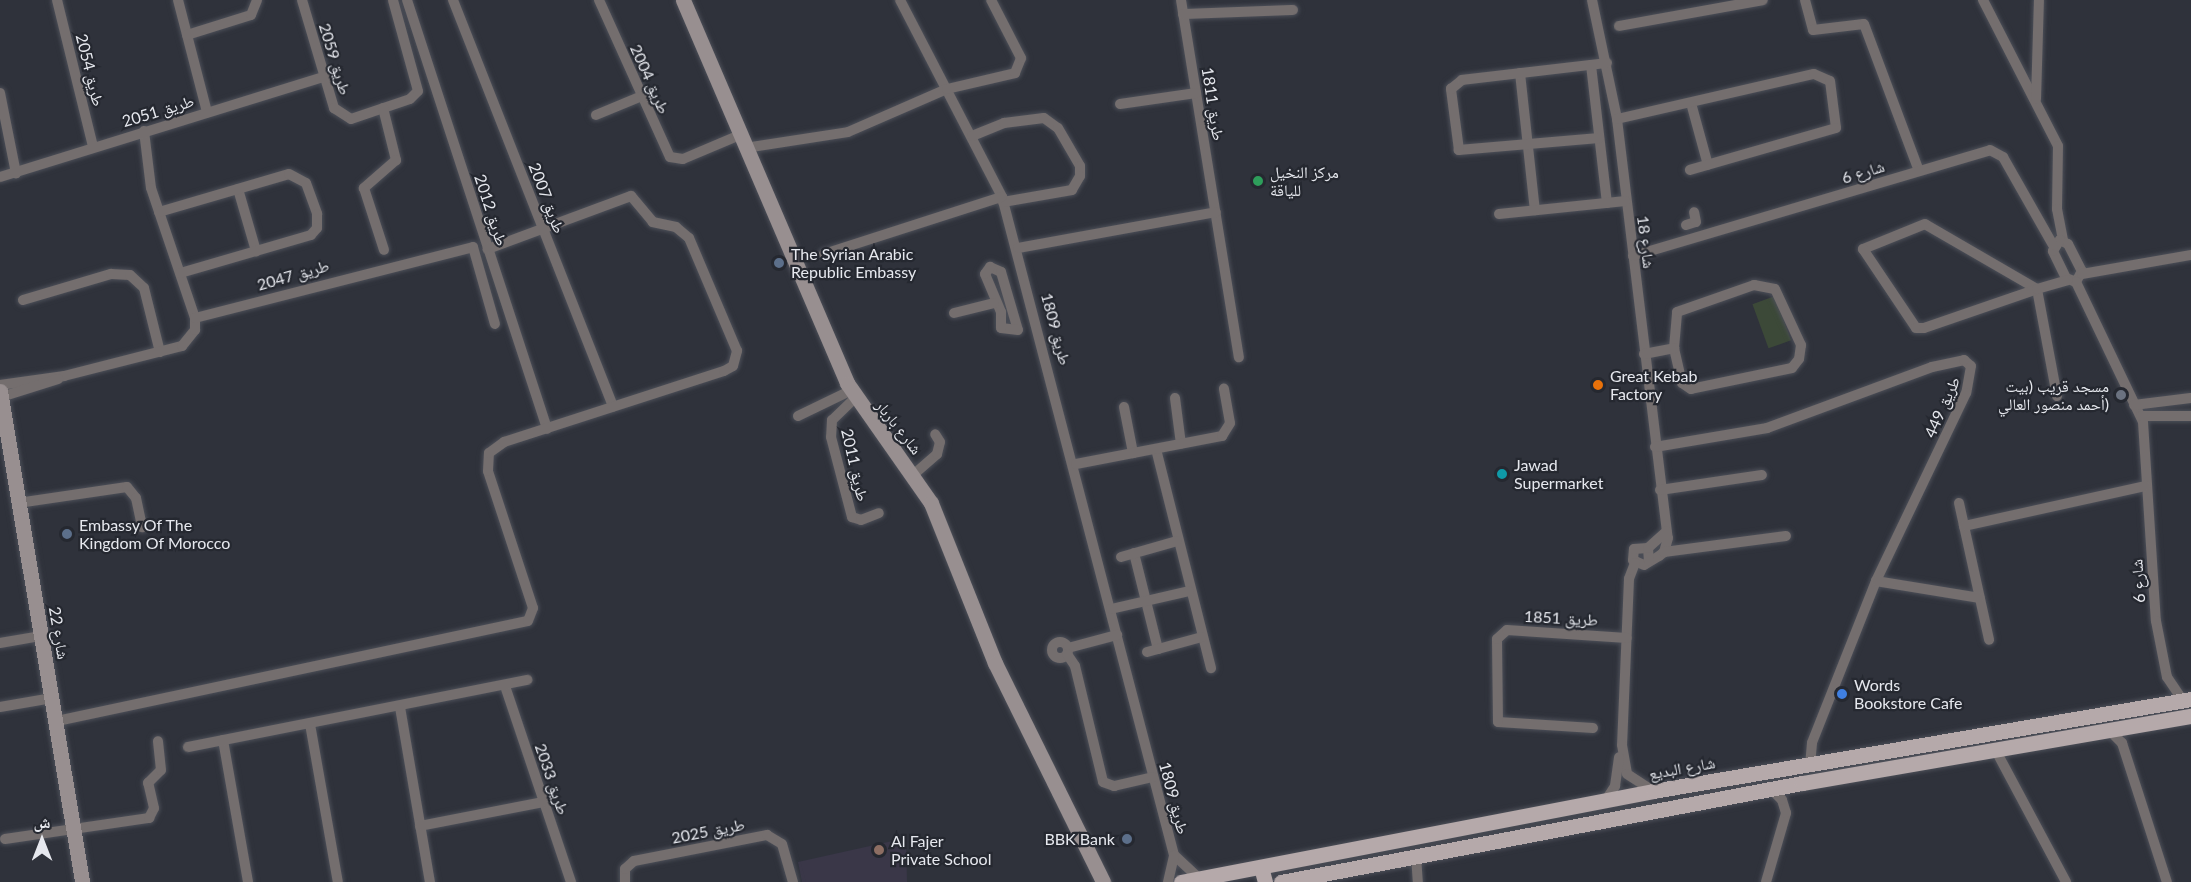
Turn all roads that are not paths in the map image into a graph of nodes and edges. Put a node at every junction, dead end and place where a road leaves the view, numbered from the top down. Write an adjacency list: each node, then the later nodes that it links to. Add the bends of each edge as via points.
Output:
1 (57, 0): 42 (street, طريق 2054)
2 (178, 0): 21 (street)
3 (257, 0): 21 (street, via 251,15)
4 (302, 0): 25 (street, طريق 2059)
5 (393, 0): 33 (street, طريق 2059, via 419,85 410,99)
6 (407, 0): 61 (street, طريق 2012)
7 (453, 0): 57 (street, طريق 2007)
8 (599, 0): 29 (street, طريق 2004)
9 (683, 0): 40 (street, شارع باربار)
10 (900, 0): 26 (street, طريق 1809)
11 (991, 0): 26 (street, via 1021,58 1020,68)
12 (1181, 0): 19 (street, طريق 1811)
13 (1592, 0): 22 (street, شارع 18)
14 (1763, 0): 20 (street)
15 (1805, 0): 45 (street, via 1813,30 1864,24)
16 (1983, 0): 30 (street)
17 (2039, 0): 30 (street)
18 (1293, 10): 19 (street)
19 (1183, 14): 28 (street, طريق 1811)
20 (1618, 26)
21 (187, 35): 34 (street)
22 (1607, 63): 23 (street); 36 (street, شارع 18)
23 (1591, 65): 24 (street); 39 (street)
24 (1520, 73): 41 (street); 41 (street, via 1455,82 1455,142 1462,151)
25 (326, 76): 33 (street, طريق 2059, via 340,116 351,119); 34 (street, طريق 2051)
26 (947, 89): 38 (street, طريق 1809); 40 (street, via 848,132)
27 (0, 93): 46 (street)
28 (1196, 93): 32 (street); 54 (street, طريق 1811)
29 (642, 96): 35 (street); 40 (street, طريق 2004, via 668,154 683,159)
30 (2036, 99): 59 (street, via 2061,159)
31 (1691, 103): 36 (street); 43 (street); 43 (street, via 1814,74 1830,81 1836,128)
32 (1120, 104)
33 (382, 108): 62 (street, via 396,160 364,188)
34 (207, 112): 37 (street, طريق 2051)
35 (596, 115)
36 (1617, 119): 50 (street, شارع 18)
37 (144, 131): 42 (street, طريق 2051); 53 (street)
38 (972, 136): 49 (street, طريق 1809); 49 (street, via 1004,123 1044,118 1058,128 1080,166 1080,176 1072,190)
39 (1599, 138): 41 (street); 51 (street)
40 (743, 142): 87 (street, شارع باربار)
41 (1528, 145): 52 (street)
42 (93, 147): 46 (street, طريق 2051)
43 (1708, 165): 44 (street)
44 (1690, 170)
45 (1919, 171): 58 (street, شارع 6); 59 (street, شارع 6, via 1985,150 2000,154)
46 (16, 173): 47 (street, طريق 2051)
47 (0, 177)
48 (238, 189): 53 (street); 63 (street); 63 (street, via 294,175 306,183 318,218 310,235)
49 (1002, 200): 60 (street, طريق 1809); 64 (street)
50 (1625, 201): 51 (street); 66 (street, شارع 18)
51 (1607, 203): 52 (street)
52 (1535, 210): 55 (street)
53 (159, 212): 69 (street)
54 (1216, 212): 60 (street); 84 (street, طريق 1811)
55 (1499, 214)
56 (1692, 220): 58 (street)
57 (543, 228): 61 (street); 92 (street, طريق 2007); 92 (street, via 619,198 637,198 653,222 676,227 689,238 737,356 729,369)
58 (1701, 239): 66 (street, شارع 6)
59 (2058, 243): 67 (street); 68 (street)
60 (1018, 248): 72 (street, طريق 1809)
61 (488, 249): 97 (street, طريق 2012)
62 (384, 250)
63 (256, 251): 69 (street)
64 (824, 254)
65 (2191, 255): 70 (street)
66 (1633, 256): 83 (street, شارع 18)
67 (2075, 258): 68 (street); 70 (street)
68 (2060, 266): 70 (street)
69 (180, 273): 78 (street)
70 (2075, 278): 71 (street); 91 (street, شارع 6)
71 (2037, 289): 71 (street, via 1925,224 1863,249 1916,328); 88 (street)
72 (1031, 292): 73 (street); 103 (street, طريق 1809)
73 (1009, 298): 75 (street, via 998,286); 76 (street)
74 (23, 300): 82 (street, via 111,274 130,275 144,288)
75 (994, 303): 76 (street); 77 (street)
76 (1005, 312): 80 (street)
77 (954, 313)
78 (195, 318): 79 (street, طريق 2047, via 472,247); 82 (street, via 191,337 182,346)
79 (495, 324)
80 (1024, 328)
81 (1674, 348): 81 (street, via 1681,307 1754,285 1775,289 1801,345 1792,368 1701,390 1682,383); 83 (street)
82 (160, 352): 86 (street)
83 (1644, 354): 100 (street, شارع 18)
84 (1239, 357)
85 (1224, 389): 99 (street, via 1227,430)
86 (0, 391): 108 (street, شارع 22)
87 (853, 394): 94 (street); 104 (street, شارع باربار); 110 (street, طريق 2011, via 832,420 831,437 852,517 861,520)
88 (2057, 396)
89 (1174, 398): 99 (street)
90 (2191, 398): 91 (street)
91 (2134, 405): 95 (street, شارع 6)
92 (613, 407): 97 (street)
93 (1124, 407): 102 (street)
94 (798, 416)
95 (2141, 416): 96 (street); 106 (street, شارع 6)
96 (2191, 416)
97 (547, 429): 142 (street, via 498,444 487,459 533,608 524,624)
98 (934, 434): 104 (street, via 940,442 937,454)
99 (1181, 444): 101 (street)
100 (1655, 447): 107 (street, شارع 18); 121 (street, طريق 449, via 1767,428 1964,360 1972,375 1966,393)
101 (1156, 449): 102 (street); 115 (street)
102 (1132, 453): 103 (street)
103 (1076, 464): 125 (street, طريق 1809)
104 (914, 474): 167 (street, شارع باربار, via 936,513 994,663)
105 (1762, 475): 107 (street)
106 (2146, 486): 111 (street); 133 (street, شارع 6, via 2156,621)
107 (1660, 490): 113 (street, شارع 18)
108 (18, 503): 112 (street, via 127,487 136,498); 127 (street, شارع 22)
109 (1959, 503): 111 (street)
110 (879, 513)
111 (1964, 526): 123 (street)
112 (142, 527)
113 (1667, 531): 116 (street); 117 (street, شارع 18)
114 (1786, 536): 117 (street)
115 (1177, 542): 118 (street); 122 (street)
116 (1647, 548): 120 (street); 120 (street, via 1634,549)
117 (1664, 552): 120 (street)
118 (1134, 553): 119 (street); 124 (street)
119 (1121, 557)
120 (1643, 563): 129 (street, via 1630,588)
121 (1876, 581): 123 (street); 153 (street, طريق 449, via 1812,742)
122 (1189, 591): 124 (street); 128 (street)
123 (1980, 598): 130 (street)
124 (1146, 600): 125 (street); 128 (street, via 1153,650)
125 (1111, 609): 126 (street, طريق 1809)
126 (1118, 635): 154 (street, طريق 1809); 154 (street, via 1068,651 1104,782 1114,786)
127 (41, 636): 131 (street); 136 (street, شارع 22)
128 (1202, 637): 132 (street)
129 (1627, 638): 145 (street, طريق 1851, via 1507,630 1497,639 1498,722); 150 (street)
130 (1989, 640)
131 (0, 643)
132 (1211, 668)
133 (2167, 677): 137 (street, شارع 6); 138 (street, شارع 6)
134 (527, 680): 135 (street)
135 (505, 686): 140 (street); 158 (street, طريق 2033)
136 (52, 698): 139 (street); 142 (street, شارع 22)
137 (2187, 700): 138 (main road, شارع البديع)
138 (2161, 704): 153 (main road, شارع البديع)
139 (0, 707)
140 (400, 707): 143 (street); 159 (street)
141 (2191, 716): 144 (main road)
142 (57, 722): 160 (street, شارع 22)
143 (310, 724): 147 (street); 170 (street)
144 (2126, 726): 146 (main road); 149 (street)
145 (1593, 728)
146 (2108, 729): 149 (street); 152 (main road)
147 (223, 740): 151 (street); 169 (street)
148 (158, 741): 160 (street, via 161,770 148,783 151,816)
149 (2122, 743): 182 (street)
150 (1622, 745): 156 (street, via 1627,774); 157 (street, via 1615,786)
151 (188, 747)
152 (1995, 749): 155 (main road); 181 (street)
153 (1810, 764): 156 (main road, شارع البديع)
154 (1153, 777): 162 (street, طريق 1809)
155 (1771, 789): 163 (main road); 180 (street, via 1782,800 1785,813)
156 (1653, 791): 157 (main road, شارع البديع)
157 (1606, 800): 164 (main road, شارع البديع)
158 (544, 802): 159 (street); 172 (street, طريق 2033)
159 (420, 826): 171 (street)
160 (72, 829): 161 (street); 168 (street, شارع 22)
161 (5, 839)
162 (1174, 855): 166 (street, طريق 1809); 175 (street, طريق 1809)
163 (1416, 856): 178 (main road); 179 (street)
164 (1261, 867): 166 (main road, شارع البديع); 177 (main road)
165 (792, 877): 173 (street, طريق 2025, via 782,844 767,835 634,861 625,868); 174 (street, طريق 2025)
166 (1199, 878): 176 (main road, شارع البديع)
167 (1097, 879)
168 (82, 882)
169 (248, 882)
170 (338, 882)
171 (430, 882)
172 (571, 882)
173 (625, 882)
174 (783, 882)
175 (1168, 882)
176 (1181, 882)
177 (1265, 882)
178 (1281, 882)
179 (1418, 882)
180 (1766, 882)
181 (2066, 882)
182 (2167, 882)

